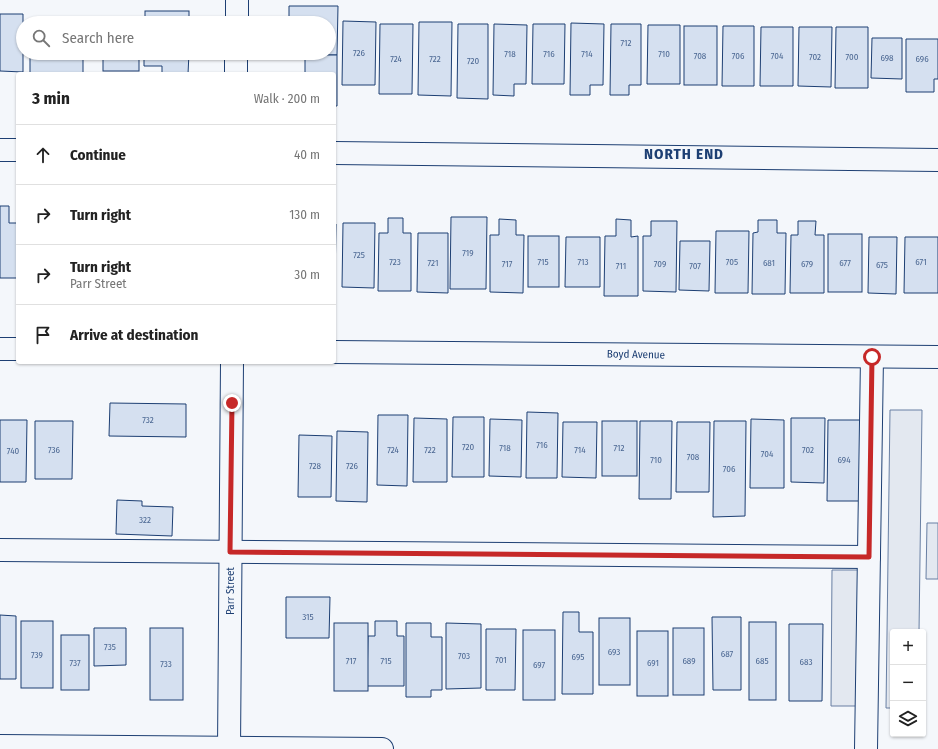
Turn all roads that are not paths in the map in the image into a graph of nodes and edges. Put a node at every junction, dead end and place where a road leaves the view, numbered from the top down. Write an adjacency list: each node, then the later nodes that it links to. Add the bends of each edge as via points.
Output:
1 (237, 0): 2 (street)
2 (237, 16)
3 (236, 60): 4 (street)
4 (236, 72)
5 (0, 150): 6 (street)
6 (16, 150)
7 (336, 153): 8 (street)
8 (938, 160)
9 (0, 349): 10 (street)
10 (16, 349)
11 (336, 352): 12 (street, Boyd Avenue)
12 (872, 357): 13 (street, Boyd Avenue); 17 (street)
13 (938, 357)
14 (232, 364): 16 (street, Parr Street)
15 (0, 550): 16 (street)
16 (230, 552): 17 (street); 19 (street, Parr Street)
17 (869, 557): 21 (street)
18 (0, 746): 19 (street)
19 (229, 748): 20 (street)
20 (382, 749)
21 (866, 749)

